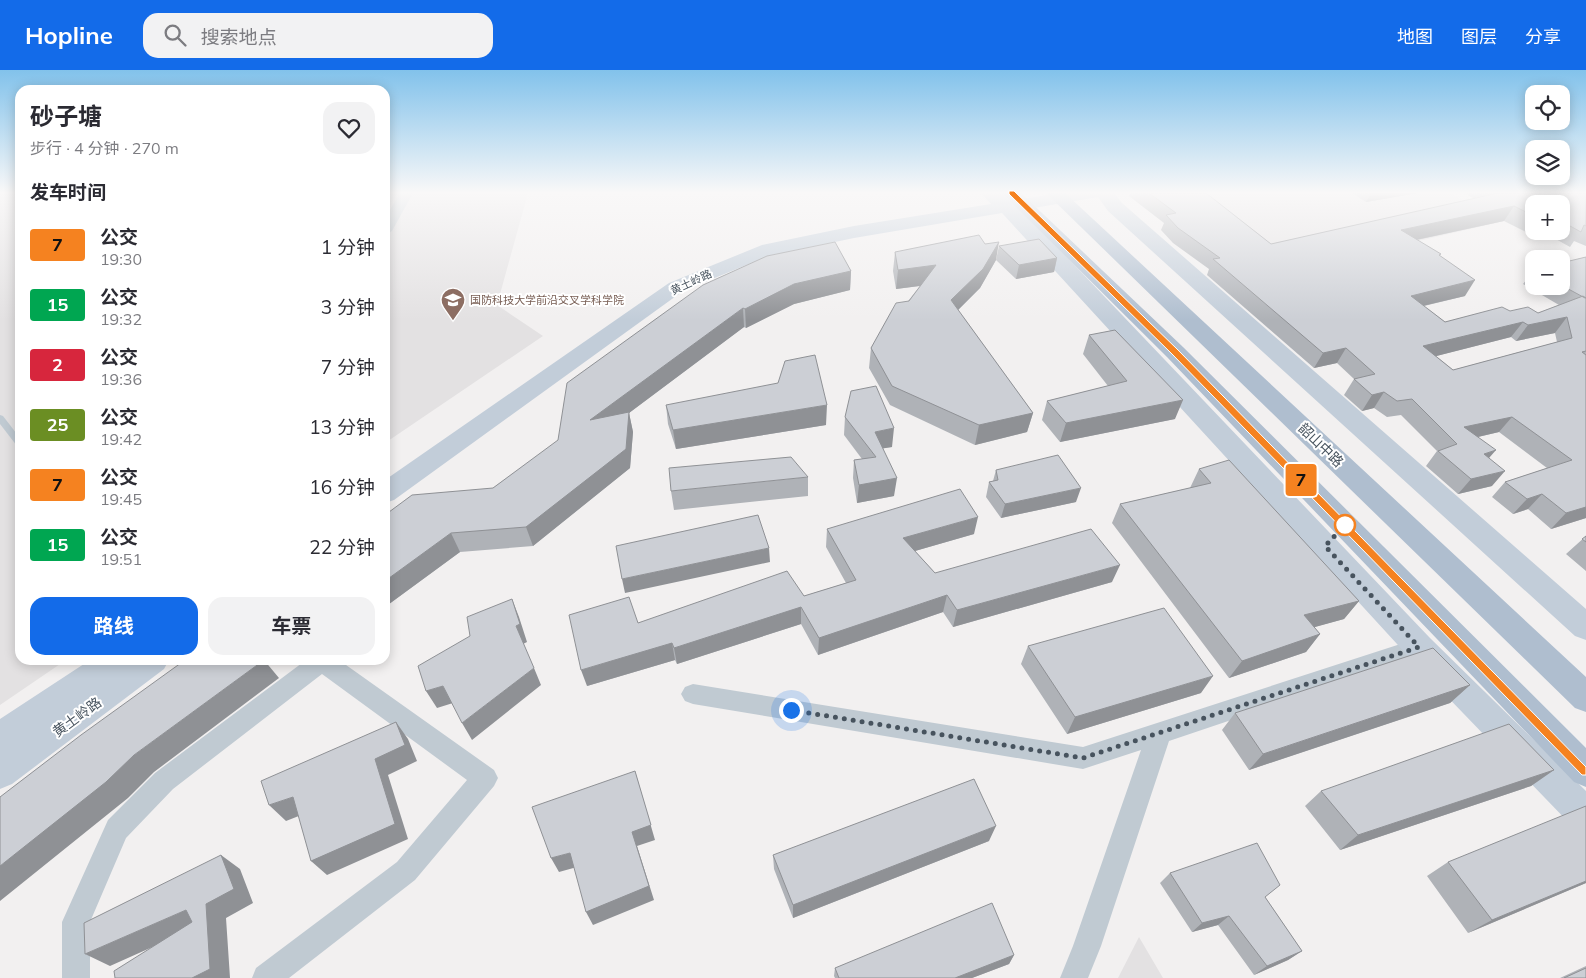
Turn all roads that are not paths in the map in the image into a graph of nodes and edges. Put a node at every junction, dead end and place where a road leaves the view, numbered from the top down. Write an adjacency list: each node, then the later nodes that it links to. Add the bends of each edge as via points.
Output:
1 (797, 235): 9 (street, 黄土岭路, via 755,243 664,280)
2 (838, 235): 10 (street, 黄土岭路, via 762,251 676,287)
3 (1035, 235): 12 (street)
4 (1051, 235): 21 (main road, via 1175,352)
5 (1101, 235): 18 (main road, 韶山中路)
6 (1147, 235): 11 (street)
7 (0, 418): 8 (lane)
8 (15, 435)
9 (390, 471)
10 (390, 489)
11 (1586, 626)
12 (1419, 647): 19 (street); 23 (street)
13 (108, 665): 20 (street, 黄土岭路)
14 (147, 665): 22 (street, 黄土岭路)
15 (316, 665): 24 (street, via 164,782 117,829 76,922)
16 (327, 665): 25 (street, via 485,778 406,871)
17 (694, 694): 19 (street, via 1083,758)
18 (1586, 698)
19 (1159, 733): 26 (street)
20 (0, 738)
21 (1586, 771)
22 (0, 773)
23 (1586, 815)
24 (76, 978)
25 (266, 978)
26 (1074, 978)

